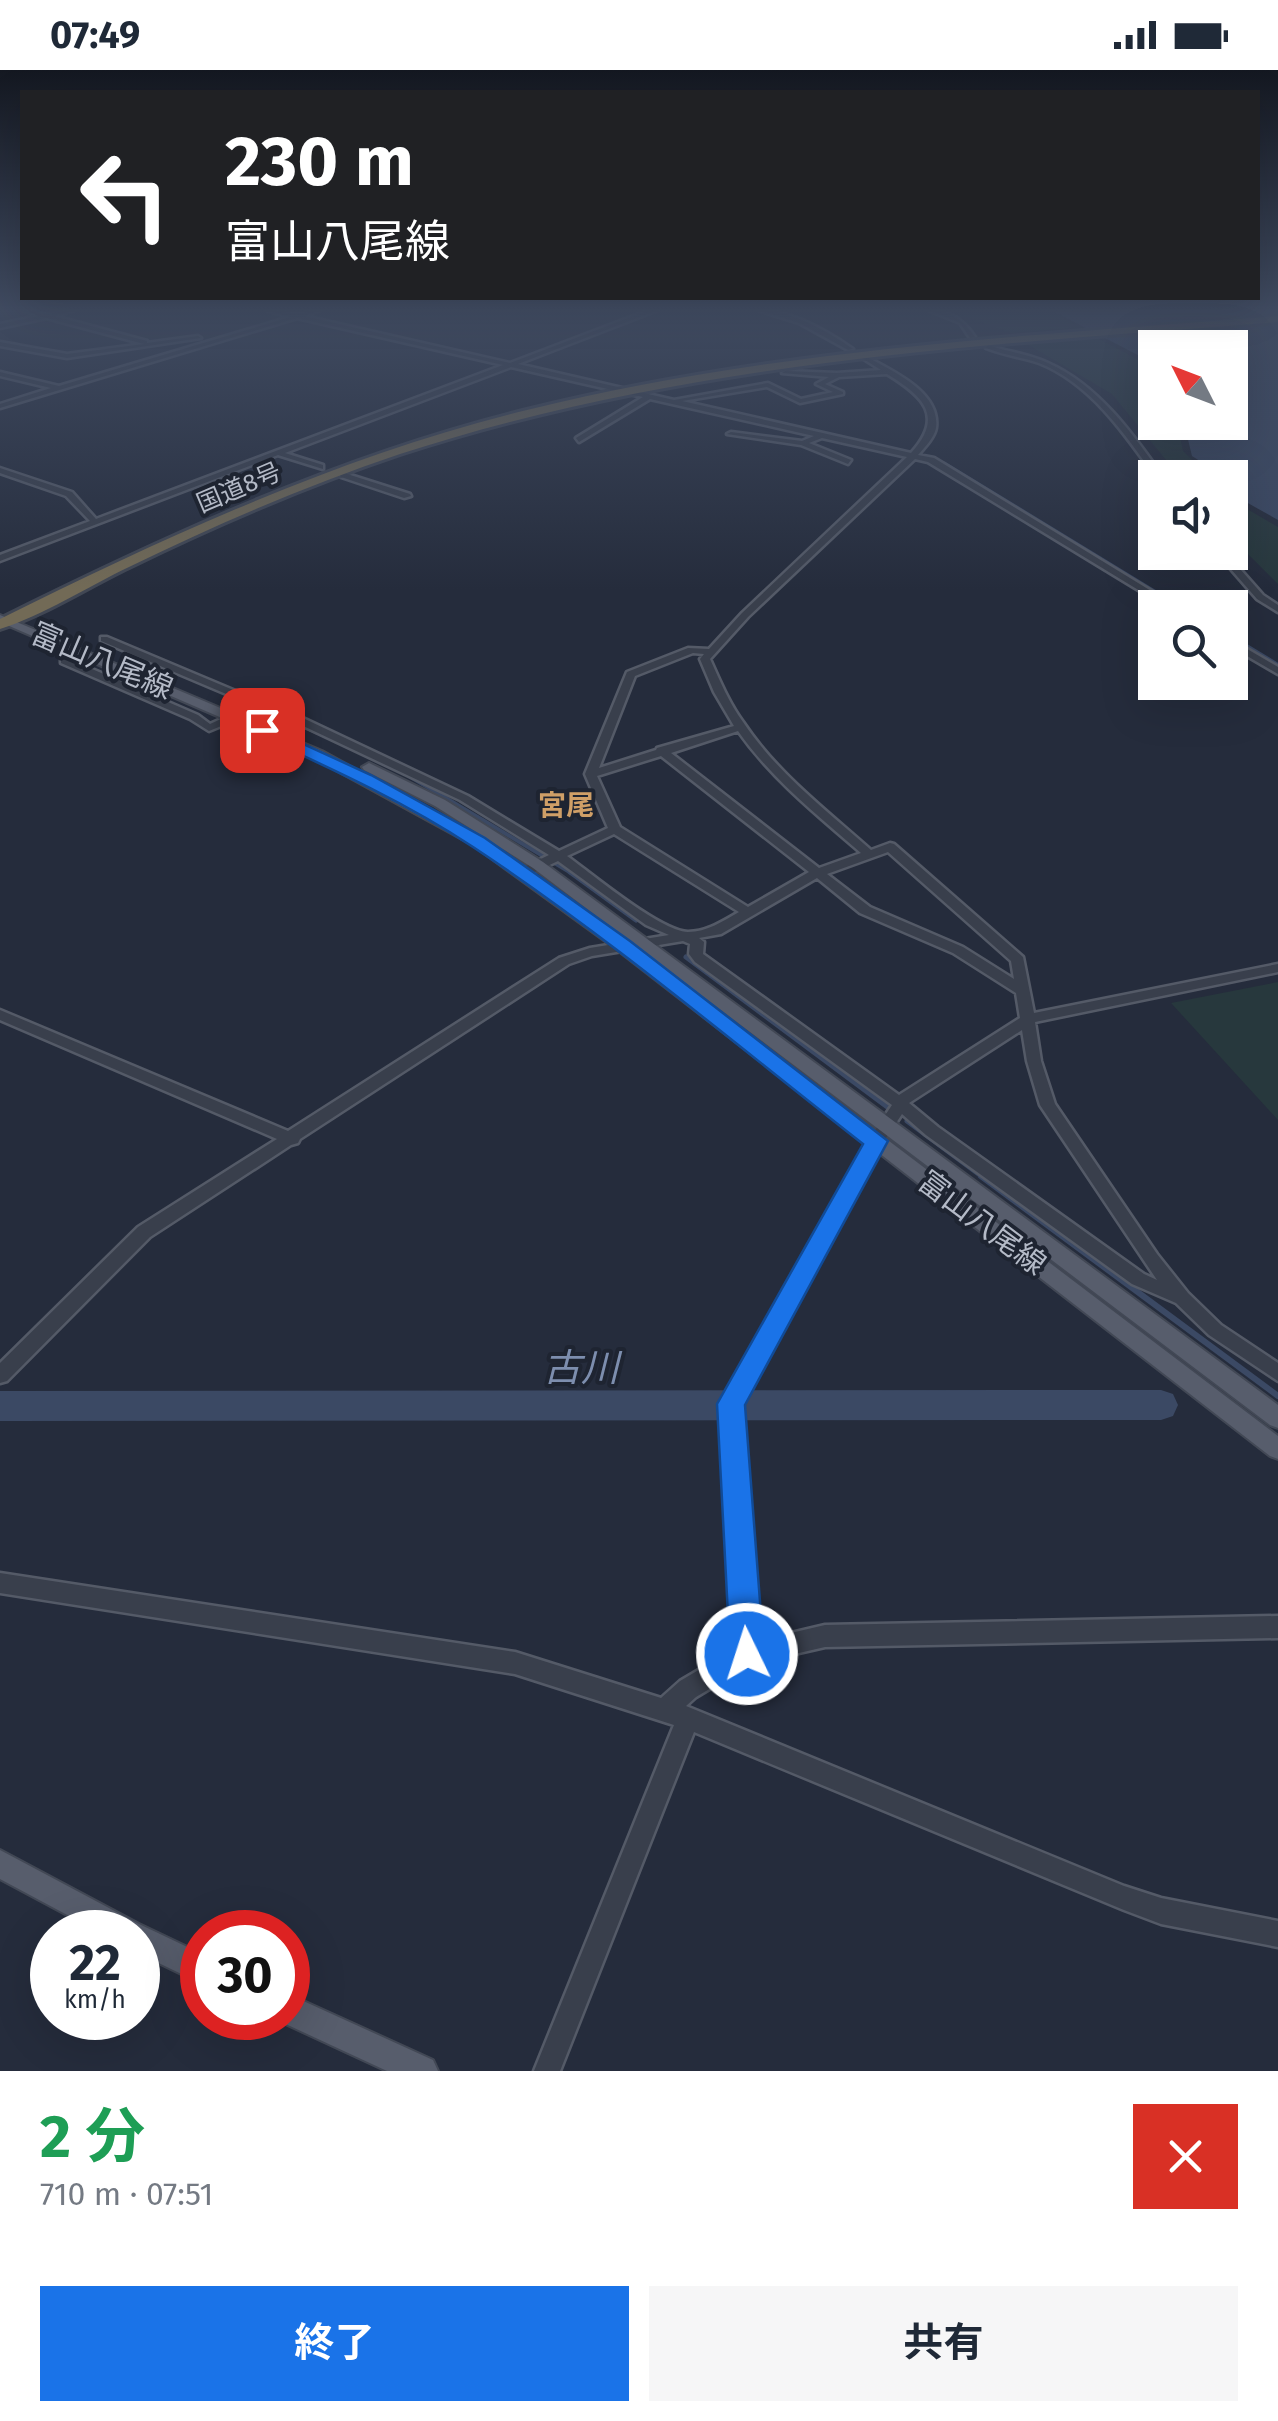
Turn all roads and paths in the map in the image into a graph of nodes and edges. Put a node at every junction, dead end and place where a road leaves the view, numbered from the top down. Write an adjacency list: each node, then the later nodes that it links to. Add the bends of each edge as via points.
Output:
1 (407, 403): 11 (street)
2 (567, 403): 24 (highway, 国道8号, via 346,469)
3 (638, 403): 9 (street)
4 (674, 403): 8 (street)
5 (924, 403): 12 (street, via 930,434)
6 (1097, 403): 13 (street)
7 (731, 434): 10 (street)
8 (822, 436): 10 (street); 12 (street)
9 (579, 440)
10 (802, 444): 14 (street)
11 (278, 452): 15 (street); 19 (street)
12 (914, 455): 22 (street, via 939,463); 26 (street)
13 (1147, 460)
14 (848, 462)
15 (320, 467)
16 (0, 470): 19 (street, via 69,494)
17 (344, 475): 18 (street)
18 (408, 496)
19 (94, 522): 20 (street)
20 (0, 558)
21 (1236, 570): 23 (street)
22 (1145, 590)
23 (1278, 608)
24 (5, 616): 31 (main road, 富山八尾線)
25 (104, 639): 30 (street, via 235,694)
26 (708, 652): 32 (street, via 705,659); 34 (street, via 692,650 632,674)
27 (1248, 653): 29 (street)
28 (65, 661): 31 (street, via 209,728)
29 (1278, 671)
30 (270, 701): 31 (street); 37 (street, via 464,798)
31 (240, 716): 38 (main road, 富山八尾線, via 440,803); 39 (main road, 富山八尾線, via 426,811)
32 (738, 728): 33 (street); 36 (street, via 760,758)
33 (661, 750): 34 (street); 40 (street)
34 (591, 774): 35 (street)
35 (615, 829): 37 (street); 41 (street)
36 (868, 854): 40 (street); 46 (street, via 890,846 1018,960)
37 (558, 856): 38 (street); 42 (street, via 651,922)
38 (538, 866): 39 (street); 43 (main road, 富山八尾線)
39 (522, 873): 44 (main road, 富山八尾線)
40 (815, 874): 41 (street); 46 (street, via 865,910 958,950)
41 (749, 913): 42 (street)
42 (690, 936): 43 (street); 49 (street, via 700,959)
43 (645, 944): 44 (street); 50 (main road, 富山八尾線)
44 (622, 946): 50 (main road, 富山八尾線); 51 (street, via 564,961)
45 (1278, 968): 48 (street)
46 (1024, 992): 48 (street)
47 (0, 1015): 51 (street)
48 (1029, 1019): 49 (street); 52 (street, via 1048,1105)
49 (902, 1104): 50 (street); 52 (street, via 1138,1280)
50 (883, 1133): 55 (main road, 富山八尾線); 56 (main road, 富山八尾線); 59 (street, via 731,1404)
51 (292, 1139): 54 (street, via 144,1232)
52 (1182, 1298): 53 (street)
53 (1278, 1373)
54 (0, 1376)
55 (1278, 1418)
56 (1278, 1450)
57 (0, 1584): 60 (street, via 515,1663)
58 (1278, 1626): 59 (street, via 825,1636)
59 (747, 1654): 60 (street, via 688,1689)
60 (676, 1715): 63 (street, via 1124,1898); 66 (street)
61 (0, 1864): 62 (main road)
62 (87, 1910)
63 (1278, 1934)
64 (310, 2019): 65 (main road)
65 (422, 2071)
66 (547, 2071)

